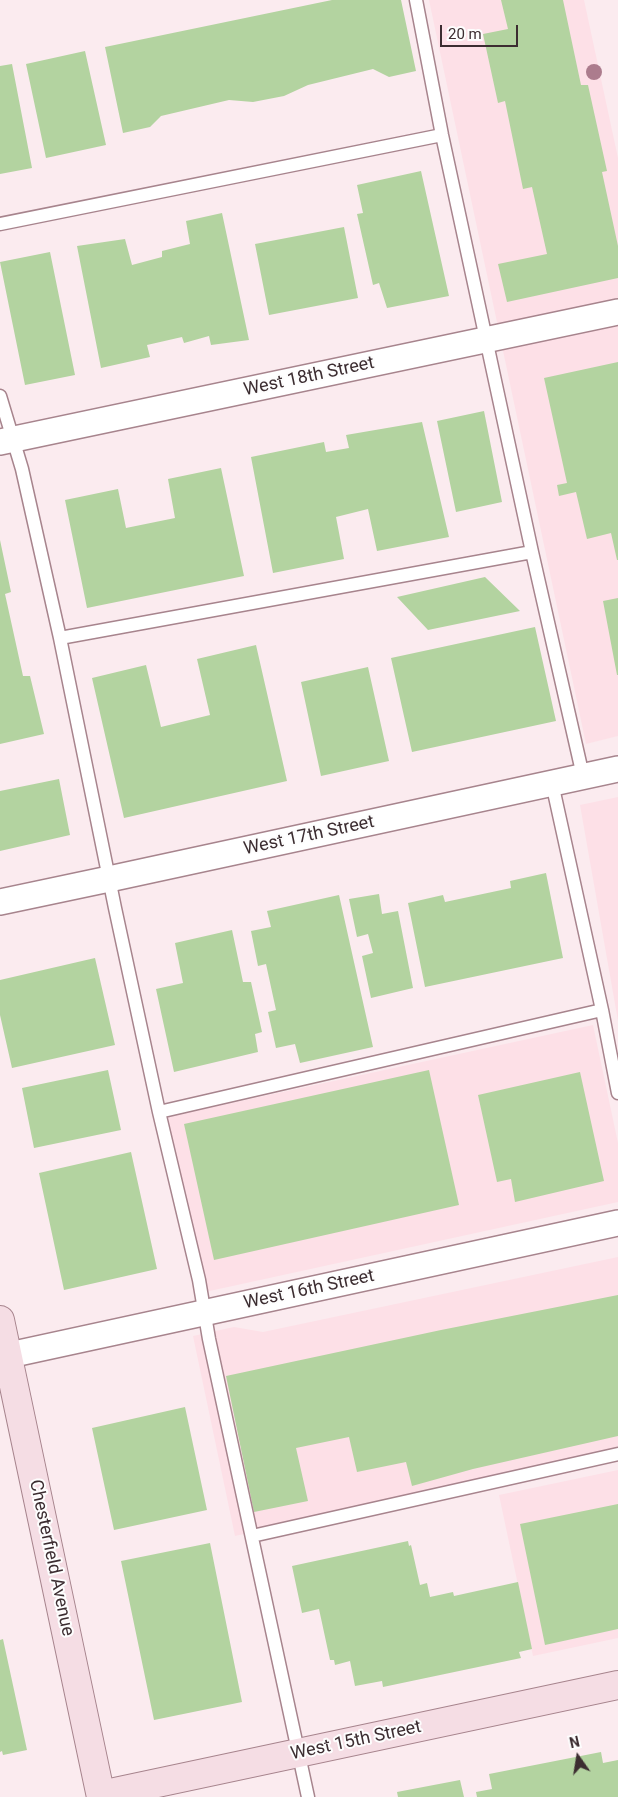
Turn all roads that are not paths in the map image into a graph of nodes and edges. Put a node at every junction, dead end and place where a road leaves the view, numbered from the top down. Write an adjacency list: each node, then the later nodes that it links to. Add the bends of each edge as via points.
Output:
1 (416, 0): 2 (lane)
2 (442, 135): 3 (lane); 5 (lane)
3 (0, 224)
4 (618, 312): 5 (street, West 18th Street)
5 (487, 338): 7 (street, West 18th Street); 8 (lane)
6 (0, 396): 7 (lane)
7 (6, 441): 9 (lane, via 22,469)
8 (532, 552): 9 (lane); 11 (lane)
9 (60, 638): 13 (lane)
10 (618, 769): 11 (street, West 17th Street)
11 (583, 776): 12 (street, West 17th Street)
12 (552, 783): 13 (street, West 17th Street); 15 (lane)
13 (109, 880): 14 (street, West 17th Street); 17 (lane)
14 (0, 902)
15 (602, 1010): 16 (lane); 17 (lane)
16 (618, 1093)
17 (159, 1112): 19 (lane)
18 (618, 1223): 19 (street, West 16th Street)
19 (204, 1312): 21 (street, West 16th Street); 23 (lane)
20 (0, 1320): 21 (street, Chesterfield Avenue)
21 (4, 1357): 26 (street, Chesterfield Avenue)
22 (618, 1454): 23 (lane)
23 (252, 1536): 25 (lane)
24 (618, 1685): 25 (street, West 15th Street)
25 (298, 1754): 26 (street, West 15th Street); 27 (lane)
26 (98, 1796)
27 (308, 1797)

